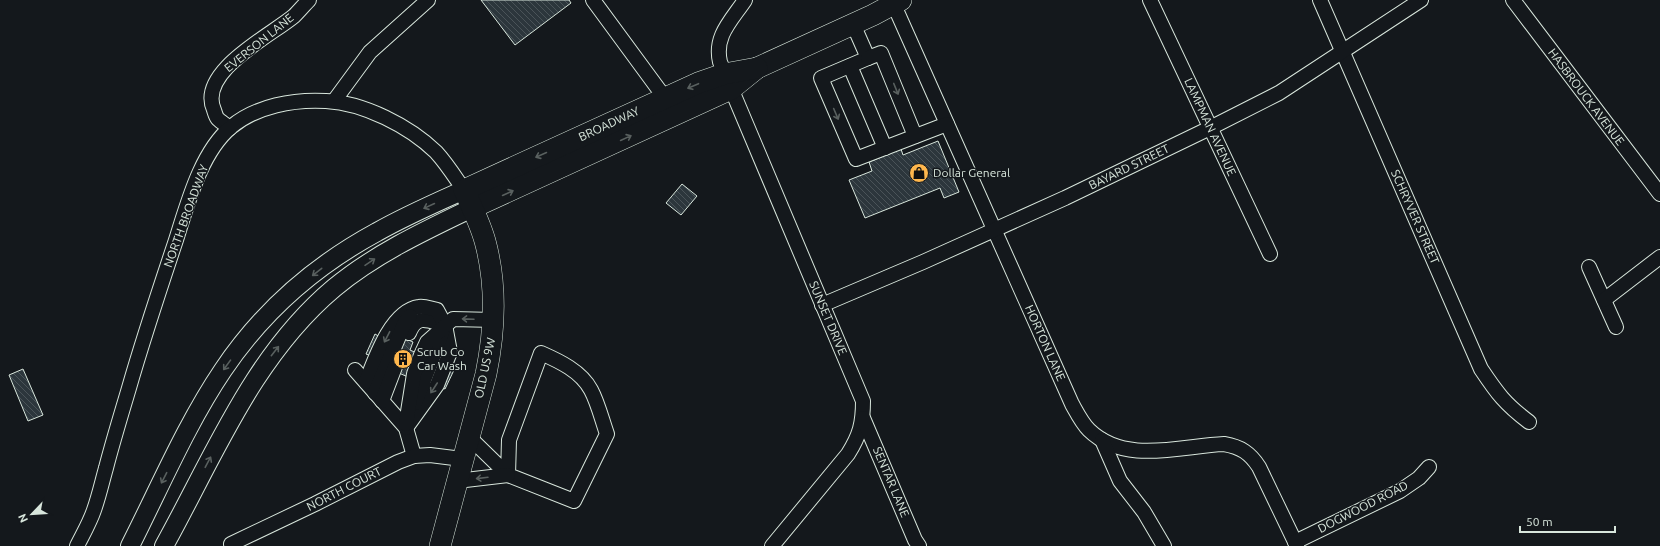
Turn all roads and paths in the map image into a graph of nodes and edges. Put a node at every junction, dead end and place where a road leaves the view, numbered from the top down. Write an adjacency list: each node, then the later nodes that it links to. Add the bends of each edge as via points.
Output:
1 (308, 0): 18 (street, EVERSON LANE, via 295,16 233,62 218,79 210,97 211,104 217,118)
2 (428, 0): 16 (street, via 370,52)
3 (593, 0): 15 (street)
4 (745, 0): 14 (street, SUNSET DRIVE, via 720,39 718,51)
5 (1150, 0): 19 (street, LAMPMAN AVENUE)
6 (1320, 0): 11 (street, SCHRYVER STREET)
7 (1421, 0): 11 (street, BAYARD STREET)
8 (1513, 0): 22 (street, HASBROUCK AVENUE)
9 (898, 2): 10 (highway, BROADWAY); 17 (street, HORTON LANE)
10 (854, 24): 12 (street); 14 (highway, BROADWAY)
11 (1343, 52): 19 (street, BAYARD STREET, via 1279,93); 36 (street, SCHRYVER STREET, via 1482,369 1499,396 1512,410)
12 (868, 58): 13 (street); 20 (street, one-way to 20, via 881,52)
13 (850, 66): 21 (street); 21 (street, one-way to 21, via 821,78 856,159)
14 (728, 81): 15 (highway, BROADWAY, one-way to 15); 23 (highway, BROADWAY, one-way to 14); 29 (street, SUNSET DRIVE)
15 (665, 98): 23 (highway, BROADWAY, one-way to 23)
16 (334, 101): 18 (street, NORTH BROADWAY, via 314,100 283,104 256,112); 23 (street, NORTH BROADWAY, via 363,109 391,121 423,141 449,168)
17 (947, 124): 20 (street); 24 (street, HORTON LANE)
18 (230, 128): 47 (street, NORTH BROADWAY, via 220,138 203,166 189,202 132,376 94,511)
19 (1210, 128): 24 (street, BAYARD STREET); 25 (street, LAMPMAN AVENUE)
20 (915, 136): 21 (street)
21 (885, 148)
22 (1660, 194)
23 (468, 199): 30 (highway, OLD US 9W, via 485,240 489,258); 48 (main road, one-way to 48, via 377,232 346,250 290,293 265,317 222,370); 49 (main road, one-way to 23, via 250,387 286,336 308,312 360,269)
24 (994, 230): 29 (street, BAYARD STREET); 39 (street, HORTON LANE, via 1072,404 1089,430)
25 (1270, 254)
26 (1660, 257): 28 (street)
27 (1589, 267): 28 (street)
28 (1604, 300): 32 (street)
29 (822, 304): 35 (street, SUNSET DRIVE, via 863,401)
30 (494, 320): 31 (street, one-way to 31, via 453,318); 38 (highway, OLD US 9W, via 486,374)
31 (444, 325): 34 (street, via 421,319 416,321); 34 (street, one-way to 34, via 437,310 421,306 407,311 396,320 374,362); 37 (street, via 427,342 421,355 414,374); 37 (street, one-way to 37, via 450,352 445,366 437,385)
32 (1616, 327)
33 (355, 370): 34 (street)
34 (374, 392): 37 (street)
35 (863, 418): 51 (street, SUNSET DRIVE, via 858,438 848,454); 52 (street, SENTAR LANE)
36 (1529, 422)
37 (406, 428): 40 (street)
38 (468, 436): 41 (highway, OLD US 9W); 43 (street)
39 (1102, 440): 46 (street, HORTON LANE, via 1114,446 1140,451 1224,444 1244,450 1252,456 1259,467); 53 (street, via 1120,481 1144,512)
40 (414, 456): 41 (street, NORTH COURT, via 440,455); 45 (street, NORTH COURT)
41 (462, 459): 44 (highway, OLD US 9W)
42 (1429, 467): 46 (street, DOGWOOD ROAD, via 1419,478 1400,491)
43 (508, 475): 43 (street, via 574,501 607,434 591,389 562,362 541,353 509,440); 44 (street, one-way to 44)
44 (457, 481): 50 (highway, OLD US 9W)
45 (231, 544)
46 (1296, 544)
47 (77, 546)
48 (130, 546)
49 (164, 546)
50 (440, 546)
51 (772, 546)
52 (919, 546)
53 (1164, 546)

